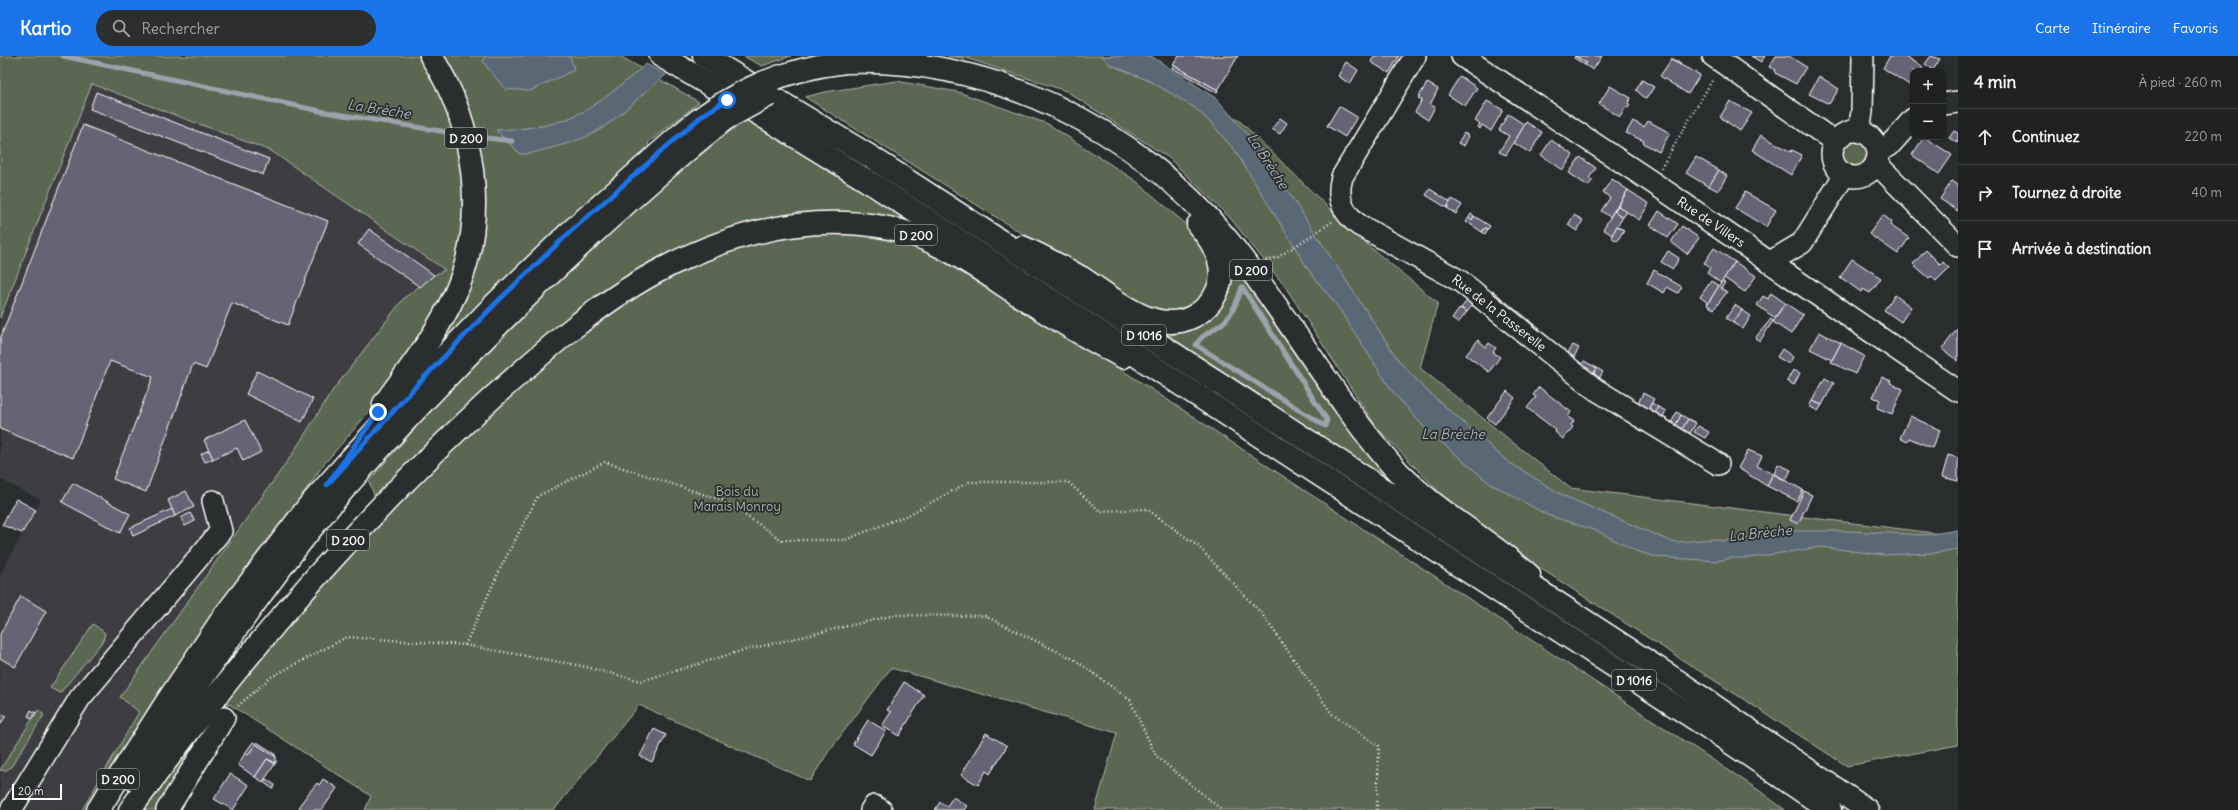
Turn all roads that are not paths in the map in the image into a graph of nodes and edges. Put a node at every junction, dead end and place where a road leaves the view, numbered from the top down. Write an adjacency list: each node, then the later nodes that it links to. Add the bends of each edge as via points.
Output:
1 (430, 56): 23 (main road, D 200, via 446,82 465,134 472,169 473,205 469,251 455,294 430,340)
2 (661, 56): 21 (main road, D 1016, via 877,187)
3 (1415, 56): 22 (street, Rue de la Passerelle, via 1342,177 1339,192 1346,214 1359,225 1460,281 1613,402)
4 (1462, 56): 19 (street, Rue de Villers)
5 (1862, 56): 12 (street, via 1862,112)
6 (708, 58): 17 (main road, D 1016)
7 (1719, 61): 14 (street)
8 (846, 69): 13 (main road, D 200, bridge, via 765,97); 17 (main road, D 200, via 965,87 1029,108 1090,137 1158,187 1205,233 1218,256 1221,270 1219,286 1211,301 1198,314 1181,322 1157,320 1135,312 1040,255); 26 (main road, D 200, via 875,61 914,64 966,74 1003,85 1063,109 1105,132 1135,153 1180,190 1225,236 1330,387 1392,464 1426,498 1518,566)
9 (1958, 102): 10 (street)
10 (1946, 104)
11 (1910, 122): 15 (street)
12 (1859, 131): 14 (street, via 1845,133); 15 (street, via 1872,139)
13 (686, 140): 23 (main road, D 200, via 570,232 496,303 415,387); 30 (main road, D 200, via 489,333 334,501 239,623)
14 (1835, 142): 16 (street, via 1832,159 1837,168)
15 (1877, 158): 16 (street, via 1869,172 1855,177); 18 (street)
16 (1845, 174): 19 (street, via 1802,242)
17 (974, 224): 26 (main road, D 1016)
18 (1958, 246)
19 (1770, 262): 20 (street, Rue de Villers)
20 (1958, 391)
21 (1204, 400): 25 (main road, D 1016); 31 (main road, D 200, via 1071,328 945,249 907,232 871,225 818,223 765,229 721,243 668,266 604,306 554,344 448,439 378,508 281,616 204,711)
22 (1718, 464)
23 (327, 485): 29 (main road, D 200, via 225,615)
24 (213, 501): 28 (street, via 221,531 80,698)
25 (1437, 552): 35 (main road, via 1618,684); 36 (main road, D 1016, via 1732,743)
26 (1573, 614): 37 (main road, D 1016, via 1784,752)
27 (224, 718): 32 (street)
28 (11, 810)
29 (98, 810)
30 (117, 810)
31 (130, 810)
32 (167, 810)
33 (871, 810): 34 (street, via 874,806)
34 (881, 810)
35 (1806, 810)
36 (1830, 810)
37 (1867, 810)

